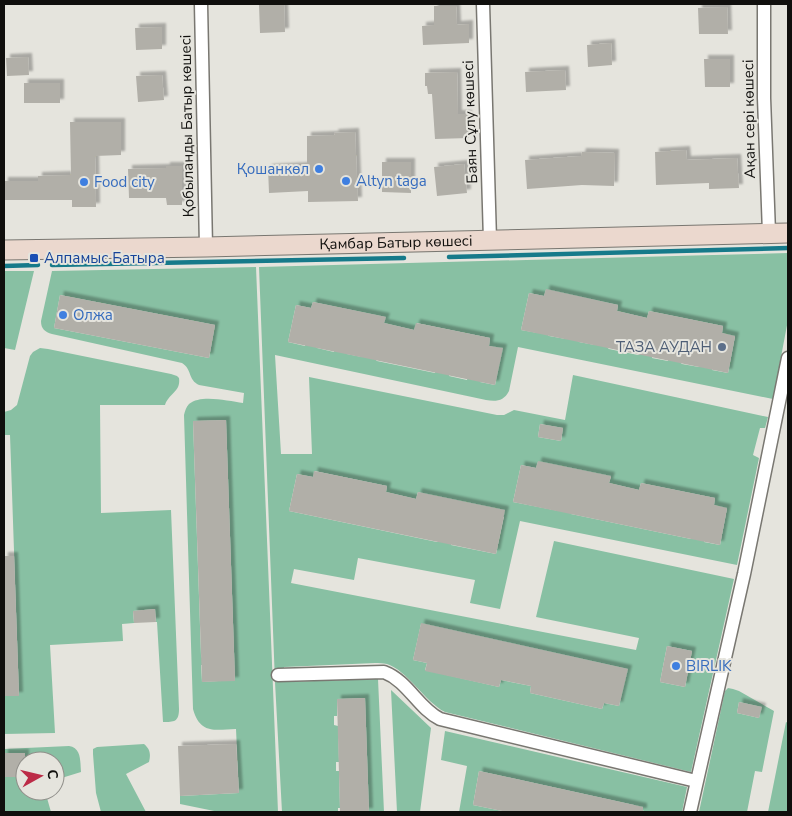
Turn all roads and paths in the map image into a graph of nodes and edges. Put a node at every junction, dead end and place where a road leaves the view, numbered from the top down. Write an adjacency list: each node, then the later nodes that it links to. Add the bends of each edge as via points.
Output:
1 (200, 4): 7 (street, Қобыланды Батыр көшесі)
2 (483, 4): 6 (street, Баян Сұлу көшесі)
3 (764, 4): 4 (street, Ақан сері көшесі)
4 (769, 233): 5 (main road, Қамбар Батыр көшесі); 6 (main road, Қамбар Батыр көшесі)
5 (788, 233)
6 (490, 240): 7 (main road, Қамбар Батыр көшесі)
7 (206, 247): 8 (main road, Қамбар Батыр көшесі)
8 (4, 250)
9 (788, 358): 11 (street, via 744,574)
10 (278, 675): 11 (street, via 384,672 392,675 440,719)
11 (696, 781): 12 (street)
12 (690, 812)

